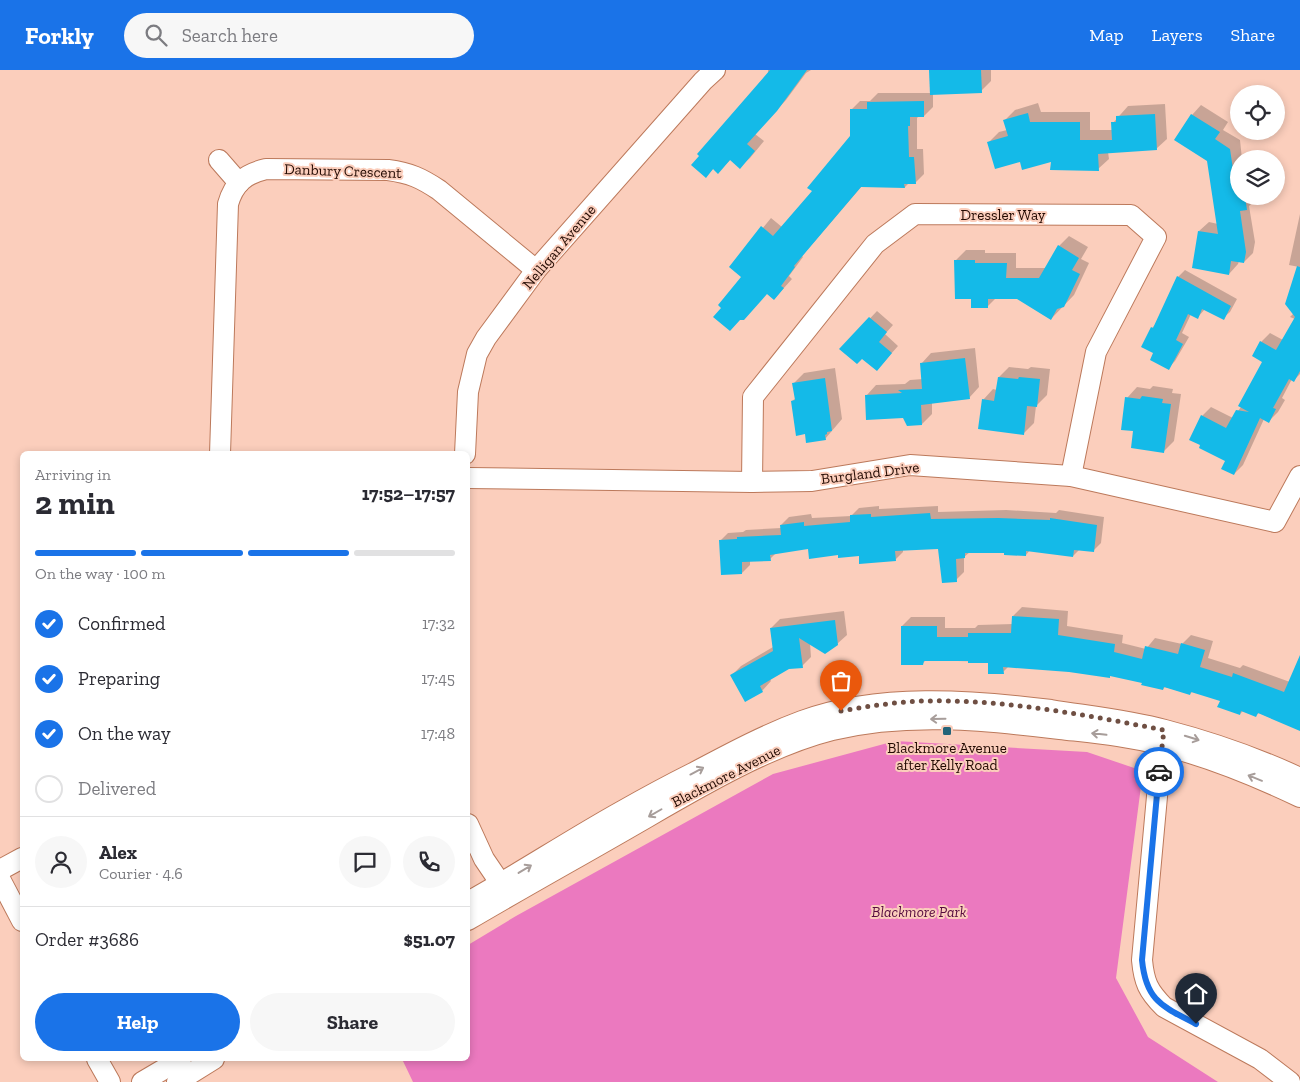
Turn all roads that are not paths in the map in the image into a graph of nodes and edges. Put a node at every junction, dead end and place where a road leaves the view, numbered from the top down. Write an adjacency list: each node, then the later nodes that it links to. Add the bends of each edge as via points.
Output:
1 (702, 74): 4 (street, Nelligan Avenue)
2 (219, 160): 3 (street)
3 (239, 182): 4 (street, Danbury Crescent, via 266,169 408,172 439,190); 5 (street, via 232,192 227,219)
4 (536, 270): 6 (street, Nelligan Avenue, via 477,354 468,392)
5 (220, 451)
6 (465, 451)
7 (1071, 476): 8 (street, Burgland Drive, via 1275,522); 10 (street, Burgland Drive, via 910,465 812,481); 10 (street, Dressler Way, via 1096,352 1156,237 1131,215 914,214 875,244 753,397)
8 (1300, 476)
9 (470, 478): 10 (street, Burgland Drive)
10 (752, 482)
11 (1163, 737): 12 (street, Blackmore Avenue, one-way to 12, via 1230,750); 13 (street, Blackmore Avenue, one-way to 11); 18 (street, Blackmore Avenue, via 1088,716 981,703 926,701 841,711 805,720 765,736 621,811); 28 (street, via 1142,960 1144,979 1151,994 1164,1007 1260,1059)
12 (1300, 778)
13 (1300, 797)
14 (470, 828): 18 (street, via 484,859)
15 (20, 859): 16 (street)
16 (0, 870)
17 (0, 879): 20 (street)
18 (505, 889): 19 (street, Blackmore Avenue); 21 (street, Blackmore Avenue)
19 (470, 901)
20 (20, 917)
21 (470, 918)
22 (98, 1061): 25 (street)
23 (178, 1061): 26 (street)
24 (211, 1061): 27 (street)
25 (110, 1082)
26 (142, 1082)
27 (176, 1082)
28 (1290, 1082)

